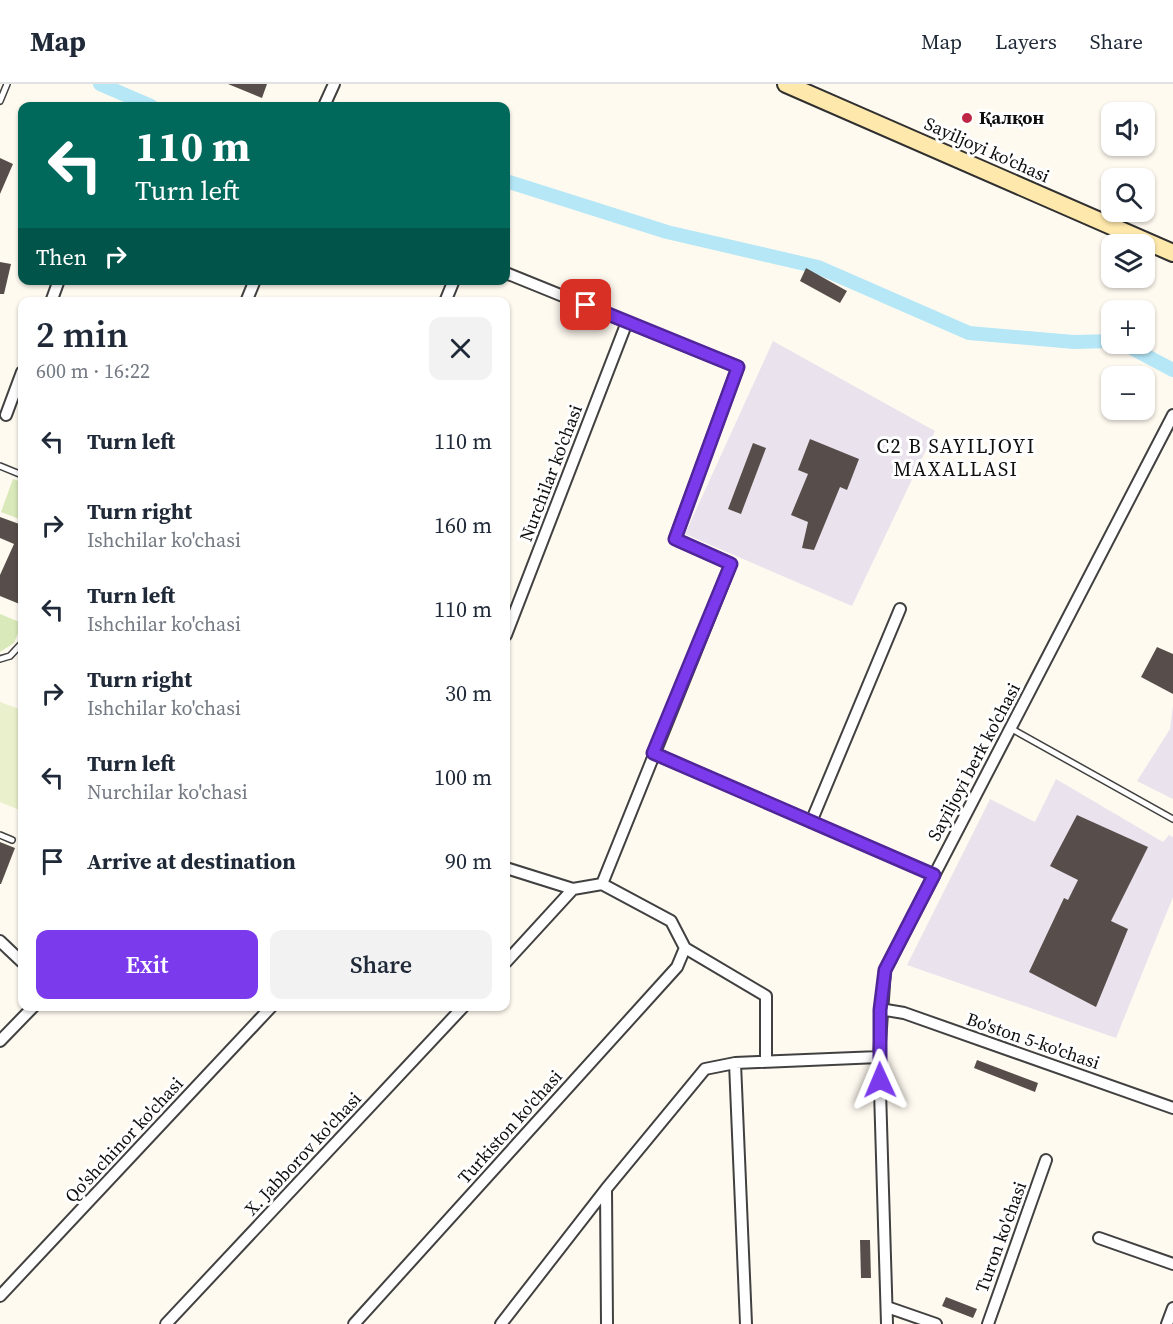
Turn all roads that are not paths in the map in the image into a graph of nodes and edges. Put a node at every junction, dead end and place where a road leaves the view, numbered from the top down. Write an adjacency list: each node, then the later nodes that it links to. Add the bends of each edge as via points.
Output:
1 (7, 84): 4 (lane)
2 (334, 84): 5 (street)
3 (786, 84): 6 (main road, Sayiljoyi ko'chasi)
4 (0, 101)
5 (326, 102)
6 (1173, 253)
7 (510, 275): 8 (street)
8 (627, 322): 15 (street, Nurchilar ko'chasi); 19 (street, via 738,367 675,539 731,564)
9 (18, 383): 10 (street)
10 (6, 415)
11 (1173, 415): 18 (street, Sayiljoyi berk ko'chasi)
12 (0, 465): 13 (lane)
13 (18, 473)
14 (900, 609): 21 (street)
15 (510, 626)
16 (18, 647): 17 (lane)
17 (0, 660)
18 (1010, 728): 20 (lane); 25 (street, Sayiljoyi berk ko'chasi)
19 (653, 753): 21 (street); 26 (street)
20 (1173, 819)
21 (811, 822): 25 (street)
22 (0, 836): 23 (lane)
23 (12, 840)
24 (510, 869): 27 (street)
25 (934, 875): 32 (street, Sayiljoyi berk ko'chasi, via 885,970)
26 (602, 884): 27 (street); 29 (street, via 671,921)
27 (573, 889): 31 (street)
28 (0, 941): 30 (street)
29 (685, 948): 38 (street, via 766,996); 49 (street, Turkiston ko'chasi, via 677,968)
30 (18, 958)
31 (510, 958)
32 (880, 1010): 37 (street, Sayiljoyi berk ko'chasi); 40 (street, Bo'ston 5-ko'chasi, via 904,1013)
33 (29, 1011): 36 (street)
34 (267, 1011): 45 (street, Qo'shchinor ko'chasi)
35 (459, 1011): 48 (street, X. Jabborov ko'chasi)
36 (0, 1041)
37 (879, 1057): 38 (street); 46 (street, Sayiljoyi berk ko'chasi)
38 (766, 1062): 39 (street)
39 (735, 1063): 42 (street, via 705,1069); 52 (street)
40 (1173, 1108)
41 (1046, 1160): 55 (street, Turon ko'chasi)
42 (606, 1189): 50 (street); 51 (street)
43 (1099, 1238): 44 (street)
44 (1173, 1264)
45 (0, 1296)
46 (887, 1307): 53 (street, Sayiljoyi berk ko'chasi); 54 (street)
47 (1173, 1308): 56 (street)
48 (166, 1324)
49 (354, 1324)
50 (501, 1324)
51 (607, 1324)
52 (746, 1324)
53 (887, 1324)
54 (936, 1324)
55 (988, 1324)
56 (1167, 1324)

